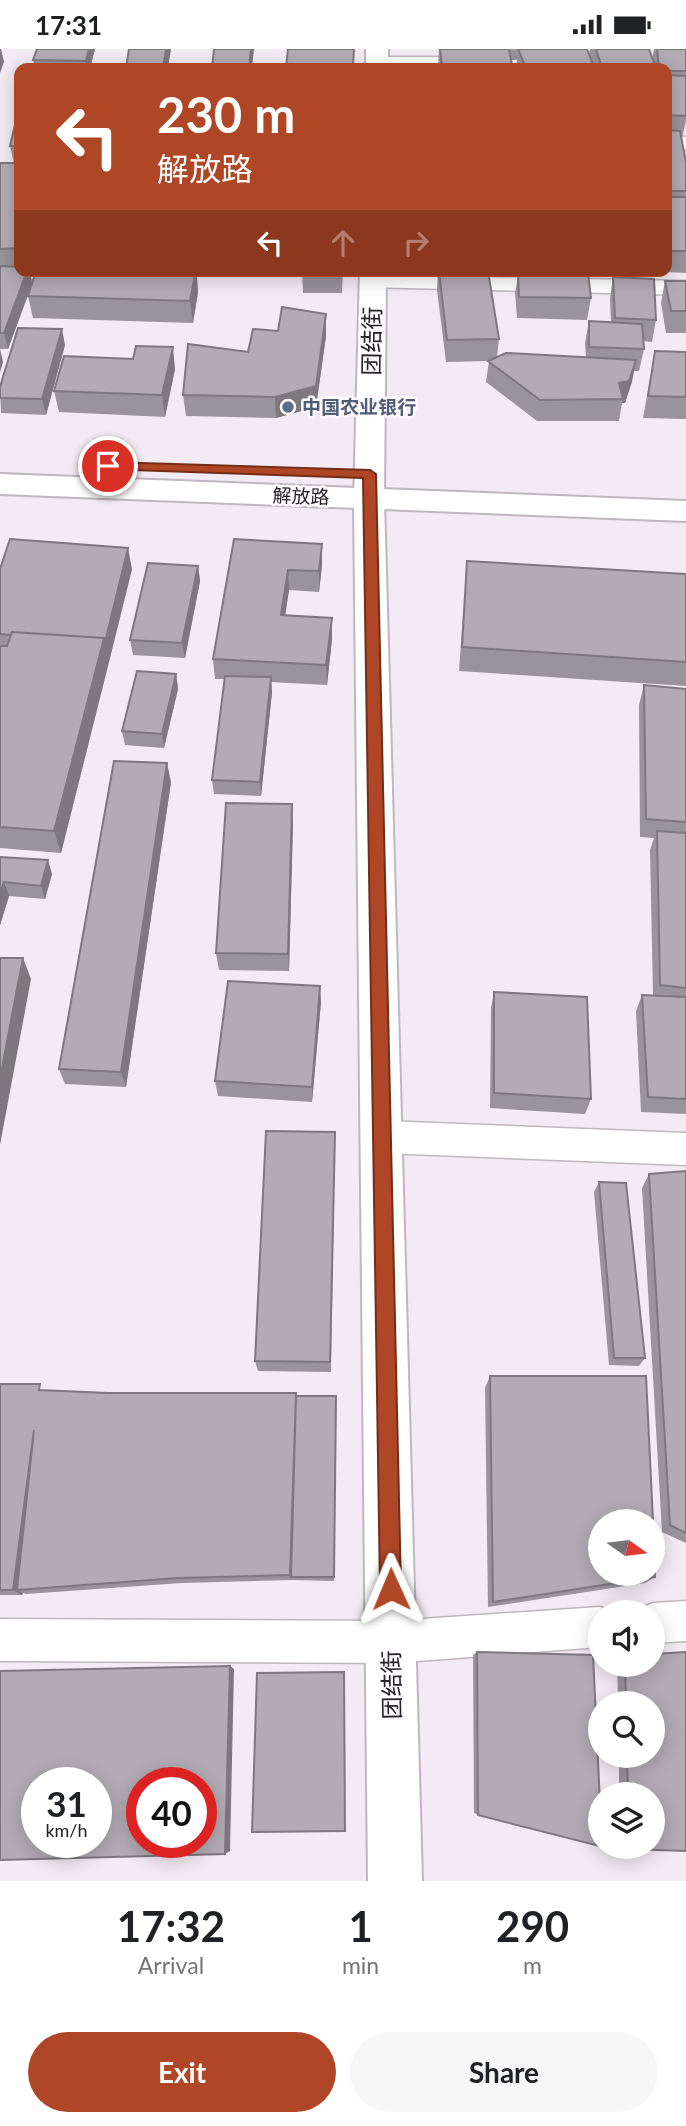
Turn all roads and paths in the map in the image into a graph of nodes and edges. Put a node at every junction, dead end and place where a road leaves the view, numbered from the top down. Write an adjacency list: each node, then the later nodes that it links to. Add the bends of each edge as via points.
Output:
1 (581, 58): 2 (street, via 516,63)
2 (377, 60)
3 (373, 277): 4 (street); 8 (street, 团结街)
4 (686, 288)
5 (0, 463): 8 (street, 解放路)
6 (0, 484): 8 (street, 解放路)
7 (686, 485): 8 (street, 解放路)
8 (369, 487): 9 (street, 解放路); 10 (street, 团结街)
9 (686, 511)
10 (383, 1137): 11 (street); 16 (street, 团结街)
11 (686, 1149)
12 (686, 1621): 13 (street)
13 (665, 1622)
14 (588, 1628): 16 (street)
15 (0, 1640): 16 (street)
16 (391, 1642): 17 (street, 团结街)
17 (396, 1881)

